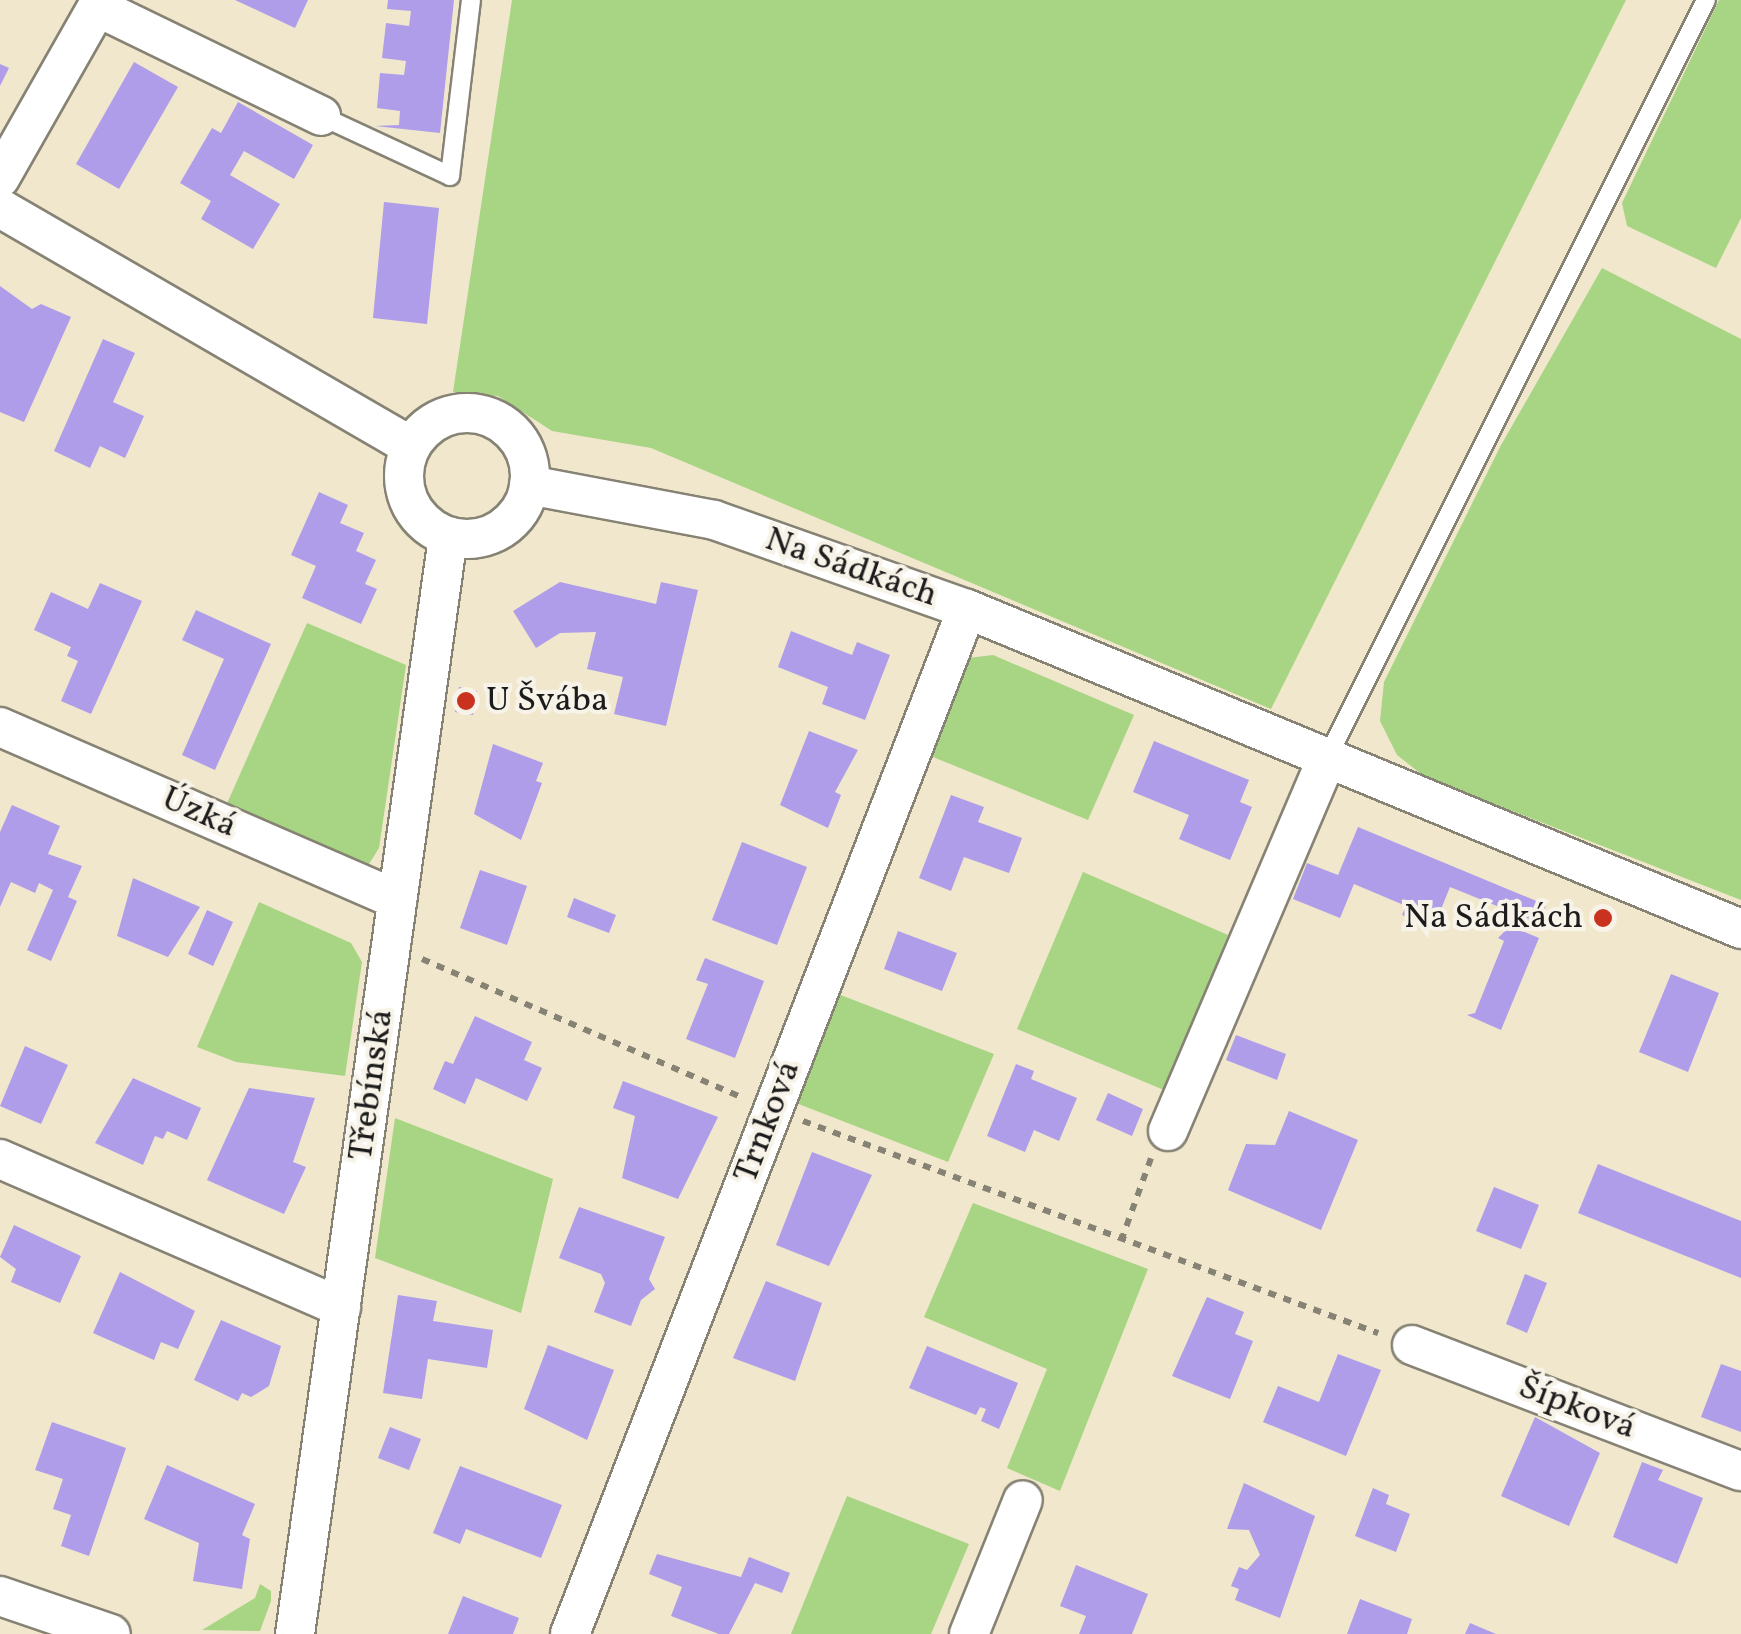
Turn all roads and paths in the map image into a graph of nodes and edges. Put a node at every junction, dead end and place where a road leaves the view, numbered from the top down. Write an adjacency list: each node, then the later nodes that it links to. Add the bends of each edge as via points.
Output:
1 (471, 0): 4 (lane, via 450,176)
2 (1706, 0): 12 (lane)
3 (100, 4): 4 (street); 5 (street)
4 (322, 116)
5 (0, 178)
6 (0, 208): 7 (street)
7 (410, 446): 8 (street, via 447,416 495,419 523,446); 9 (street, via 404,464 408,500)
8 (529, 485): 9 (street, via 510,523 470,539); 10 (street, Na Sádkách, via 714,520)
9 (448, 536): 13 (street, Třebínská)
10 (966, 609): 12 (street, Na Sádkách); 28 (street, Trnková)
11 (0, 726): 13 (street, Úzká)
12 (1327, 758): 14 (street, Na Sádkách); 18 (street)
13 (398, 900): 15 (street, Třebínská)
14 (1741, 929)
15 (391, 946): 16 (path); 21 (street, Třebínská)
16 (756, 1103)
17 (790, 1116): 20 (path)
18 (1160, 1142): 20 (path)
19 (0, 1159): 21 (street)
20 (1120, 1242): 22 (path)
21 (340, 1307): 27 (street, Třebínská)
22 (1412, 1345): 23 (street, Šípková)
23 (1741, 1470)
24 (1023, 1500): 29 (street)
25 (0, 1596): 26 (street)
26 (111, 1634)
27 (295, 1634)
28 (570, 1634)
29 (969, 1634)

